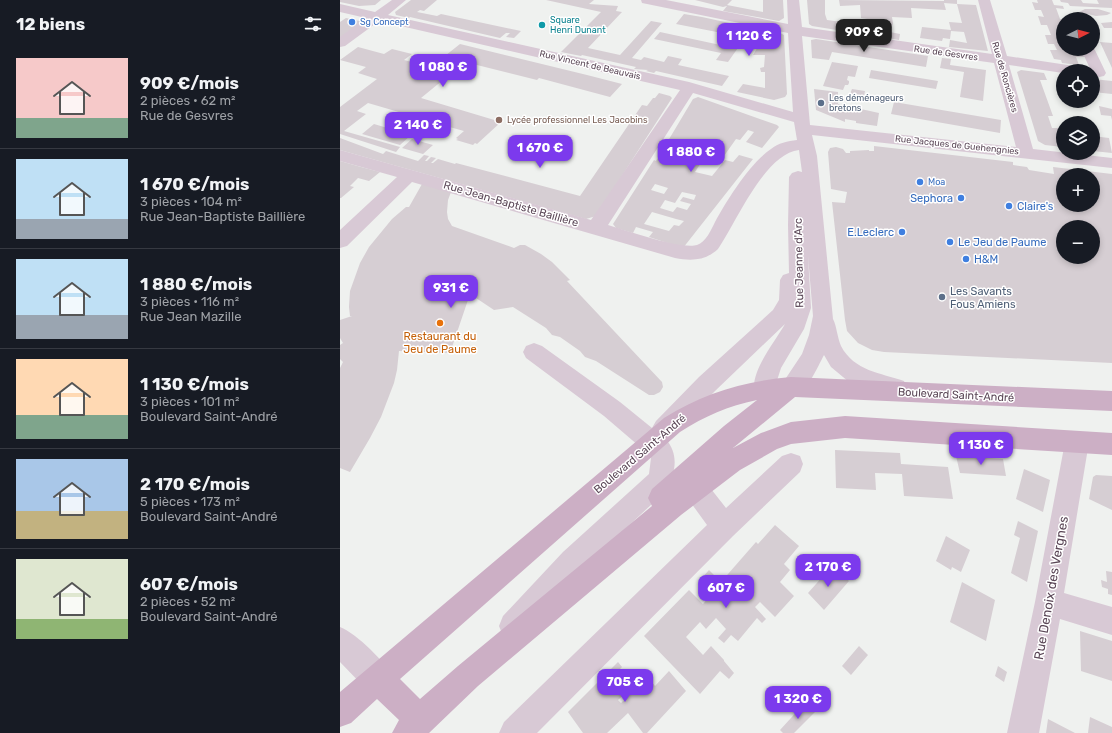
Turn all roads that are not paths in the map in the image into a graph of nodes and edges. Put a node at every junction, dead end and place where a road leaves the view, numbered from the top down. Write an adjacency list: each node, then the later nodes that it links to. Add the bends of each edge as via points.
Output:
1 (400, 0): 6 (street)
2 (647, 0): 7 (street, Rue de Gesvres)
3 (793, 0): 7 (street, Rue Jeanne d'Arc)
4 (984, 0): 10 (street, Rue de Roncières)
5 (340, 8): 6 (street, Rue Vincent de Beauvais)
6 (377, 17): 8 (street); 13 (street, Rue Vincent de Beauvais)
7 (795, 31): 10 (street, Rue de Gesvres); 14 (street, Rue Jeanne d'Arc)
8 (340, 43)
9 (1092, 56): 12 (street)
10 (1000, 61): 11 (street, Rue de Gesvres); 15 (street, Rue de Roncières)
11 (1056, 68)
12 (1101, 73)
13 (689, 87): 14 (street, Rue Vincent de Beauvais); 19 (street)
14 (802, 135): 15 (street, Rue Jacques de Guehengnies); 19 (street, Rue Jean-Baptiste Baillière, via 770,158 732,208 712,244 696,252 682,253); 20 (street, Rue Jeanne d'Arc, via 798,165); 22 (street, Rue Jeanne d'Arc, via 810,165)
15 (1026, 153): 17 (street, Rue Jacques de Guehengnies)
16 (340, 155): 18 (street, Rue Jean-Baptiste Baillière)
17 (1112, 163)
18 (409, 175): 19 (street, Rue Jean-Baptiste Baillière); 21 (street)
19 (596, 228)
20 (798, 233): 26 (street, Rue Jeanne d'Arc, via 801,302 799,314 767,372); 29 (street, via 788,300 780,316 685,405)
21 (340, 241)
22 (823, 316): 24 (street, Rue Jeanne d'Arc, via 817,344 803,372); 25 (street, via 830,348 849,371 876,384)
23 (534, 352): 29 (street)
24 (791, 387): 25 (main road, Boulevard Saint-André); 26 (main road)
25 (926, 394): 27 (main road, Boulevard Saint-André)
26 (766, 398): 28 (main road, via 777,417); 29 (main road, Boulevard Saint-André, via 725,398 695,410); 35 (main road, via 732,434 662,497)
27 (1112, 401)
28 (810, 430): 30 (main road, via 864,427); 33 (main road, via 782,436 755,448)
29 (652, 442): 39 (street, via 663,458 662,475 658,482 572,562); 40 (main road, Boulevard Saint-André)
30 (1077, 442): 31 (main road); 36 (street, Rue Denoix des Vergnes)
31 (1112, 444)
32 (791, 464): 34 (street)
33 (695, 488): 34 (street); 35 (main road)
34 (724, 527): 43 (street)
35 (593, 570): 39 (main road)
36 (1049, 602): 37 (street); 44 (street, Rue Denoix des Vergnes)
37 (1112, 621)
38 (340, 641): 40 (street)
39 (468, 676): 42 (main road)
40 (379, 680): 41 (main road, Boulevard Saint-André); 42 (main road)
41 (340, 712)
42 (420, 729)
43 (515, 733)
44 (1023, 733)

